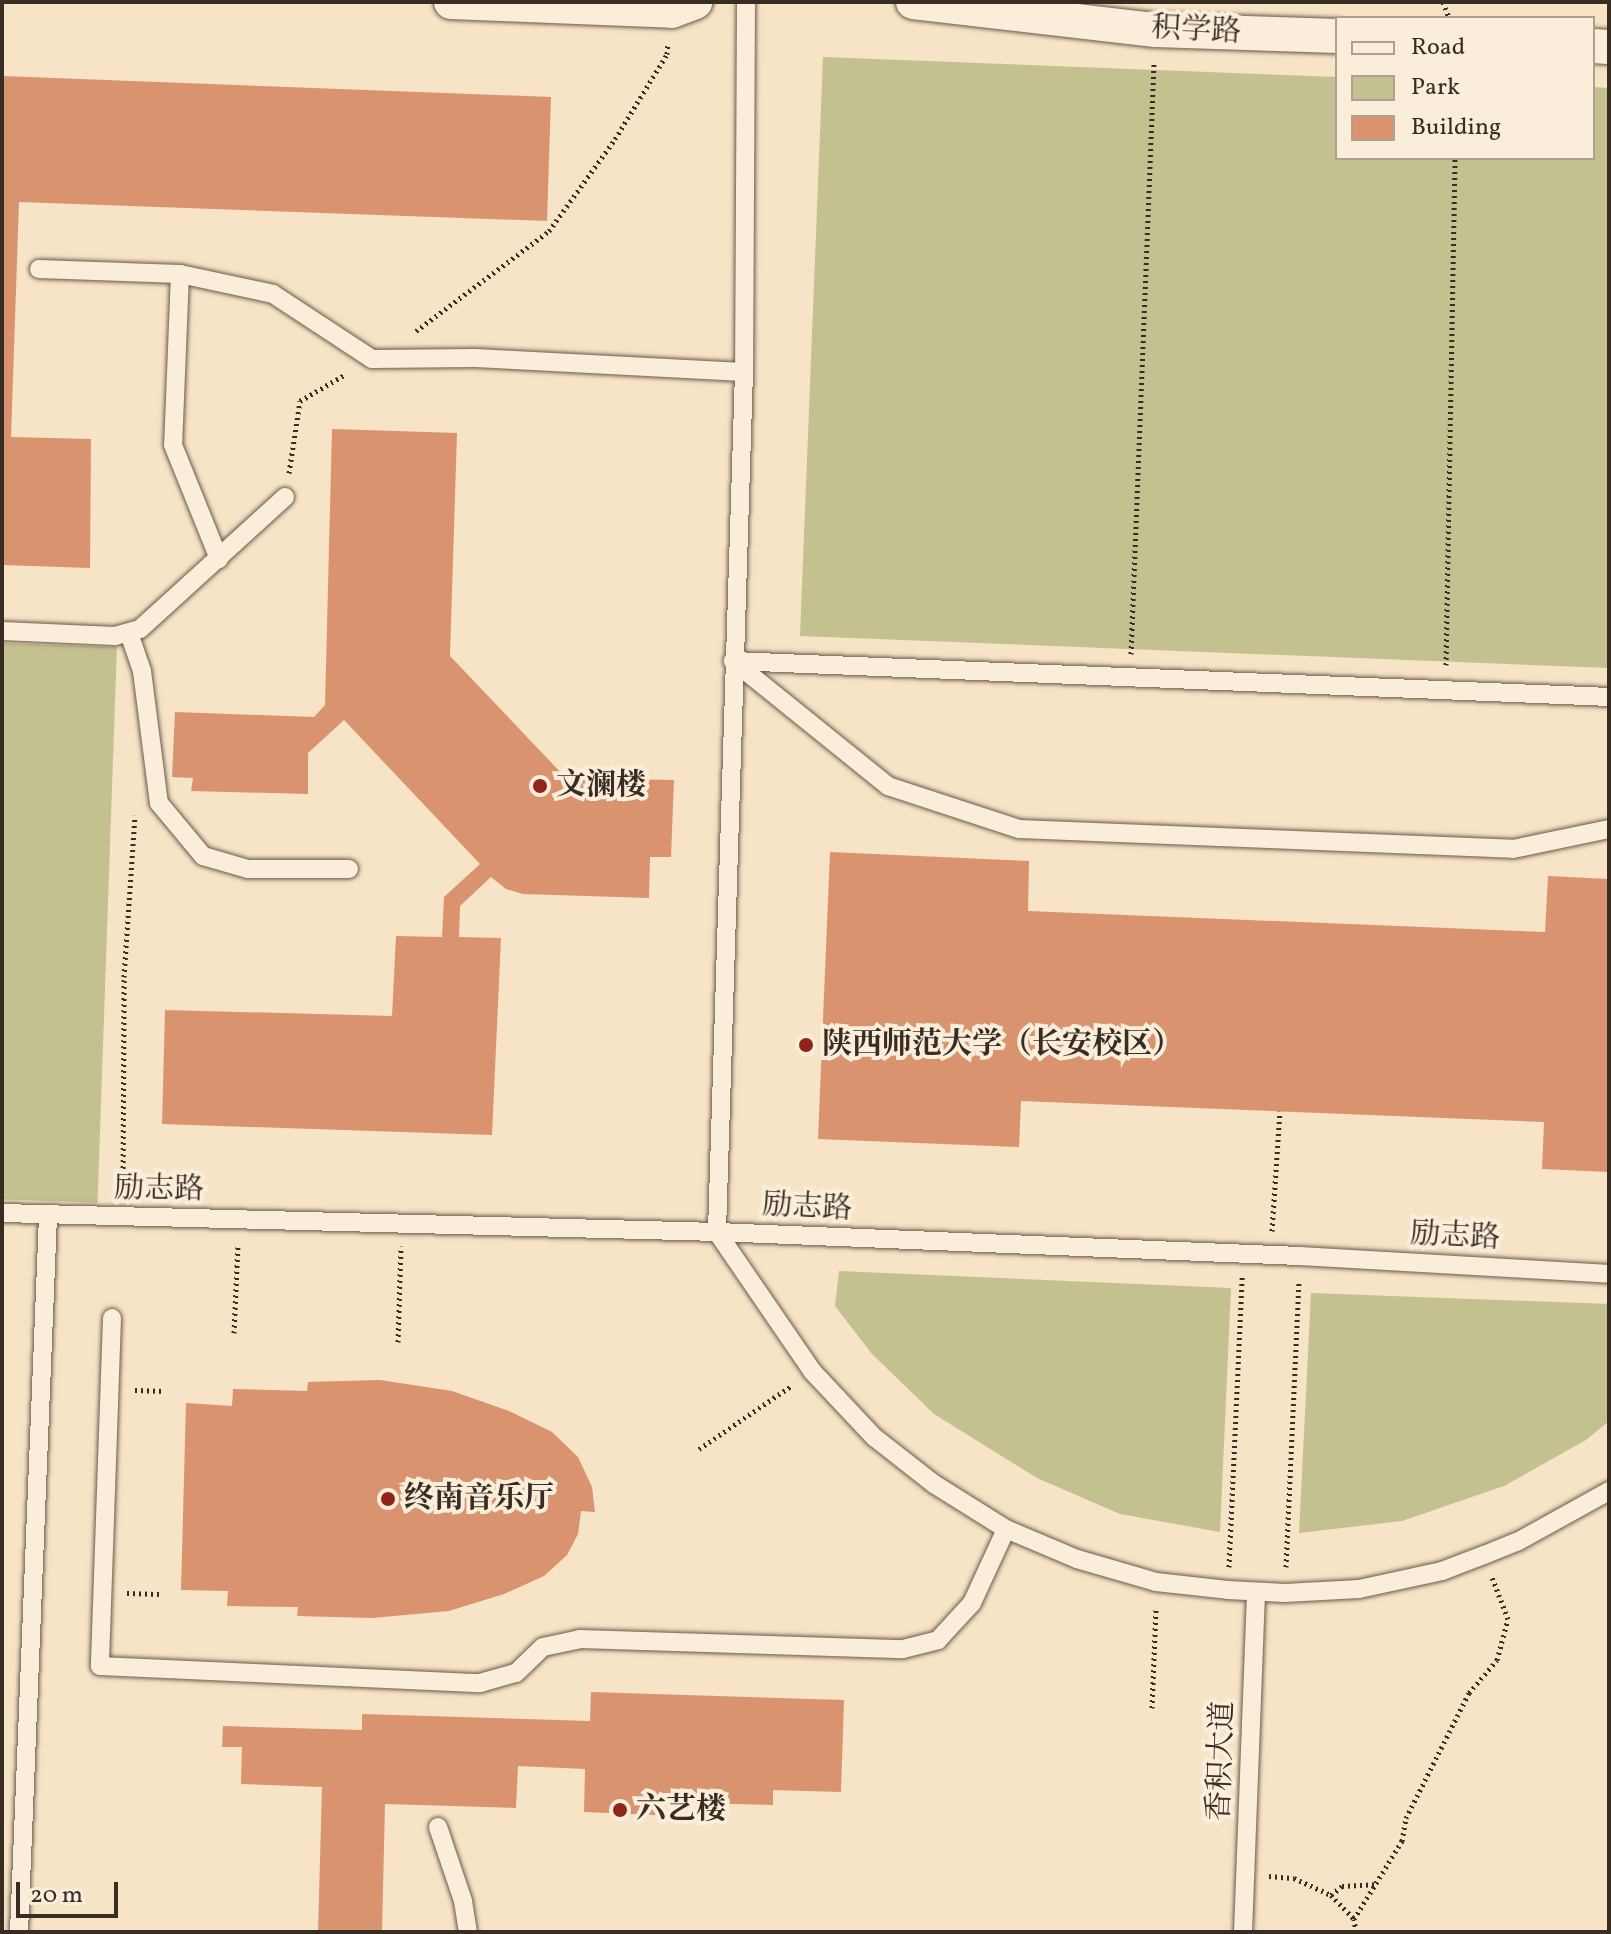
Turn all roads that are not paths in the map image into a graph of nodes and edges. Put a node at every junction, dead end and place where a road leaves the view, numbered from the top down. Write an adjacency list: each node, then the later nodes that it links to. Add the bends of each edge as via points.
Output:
1 (451, 2): 4 (street)
2 (746, 2): 8 (lane)
3 (913, 2): 5 (street, 积学路, via 1155,30)
4 (683, 6)
5 (1335, 36)
6 (39, 269): 7 (lane)
7 (180, 274): 8 (lane, via 273,294 372,359 475,358); 10 (lane, via 173,445)
8 (744, 372): 13 (lane)
9 (285, 497): 10 (lane)
10 (219, 559): 12 (lane)
11 (2, 631): 12 (lane)
12 (129, 633): 16 (lane, via 142,671 159,803 203,856 248,869)
13 (733, 661): 14 (lane); 15 (lane, via 888,786 1019,829 1513,849); 19 (lane)
14 (1609, 697)
15 (1609, 829)
16 (349, 869)
17 (2, 1213): 18 (lane, 励志路)
18 (48, 1215): 19 (lane, 励志路); 26 (lane)
19 (717, 1232): 20 (lane, 励志路); 23 (lane, via 812,1371 874,1437 934,1484)
20 (1609, 1274)
21 (112, 1318): 23 (lane, via 100,1666 480,1683 516,1673 543,1647 580,1639 903,1649 938,1640 972,1603)
22 (1609, 1491): 24 (lane, via 1517,1542 1442,1571 1359,1589)
23 (1006, 1529): 24 (lane, via 1077,1559 1156,1582)
24 (1256, 1592): 28 (lane, 香积大道)
25 (438, 1827): 27 (lane)
26 (19, 1932)
27 (468, 1932)
28 (1243, 1932)

